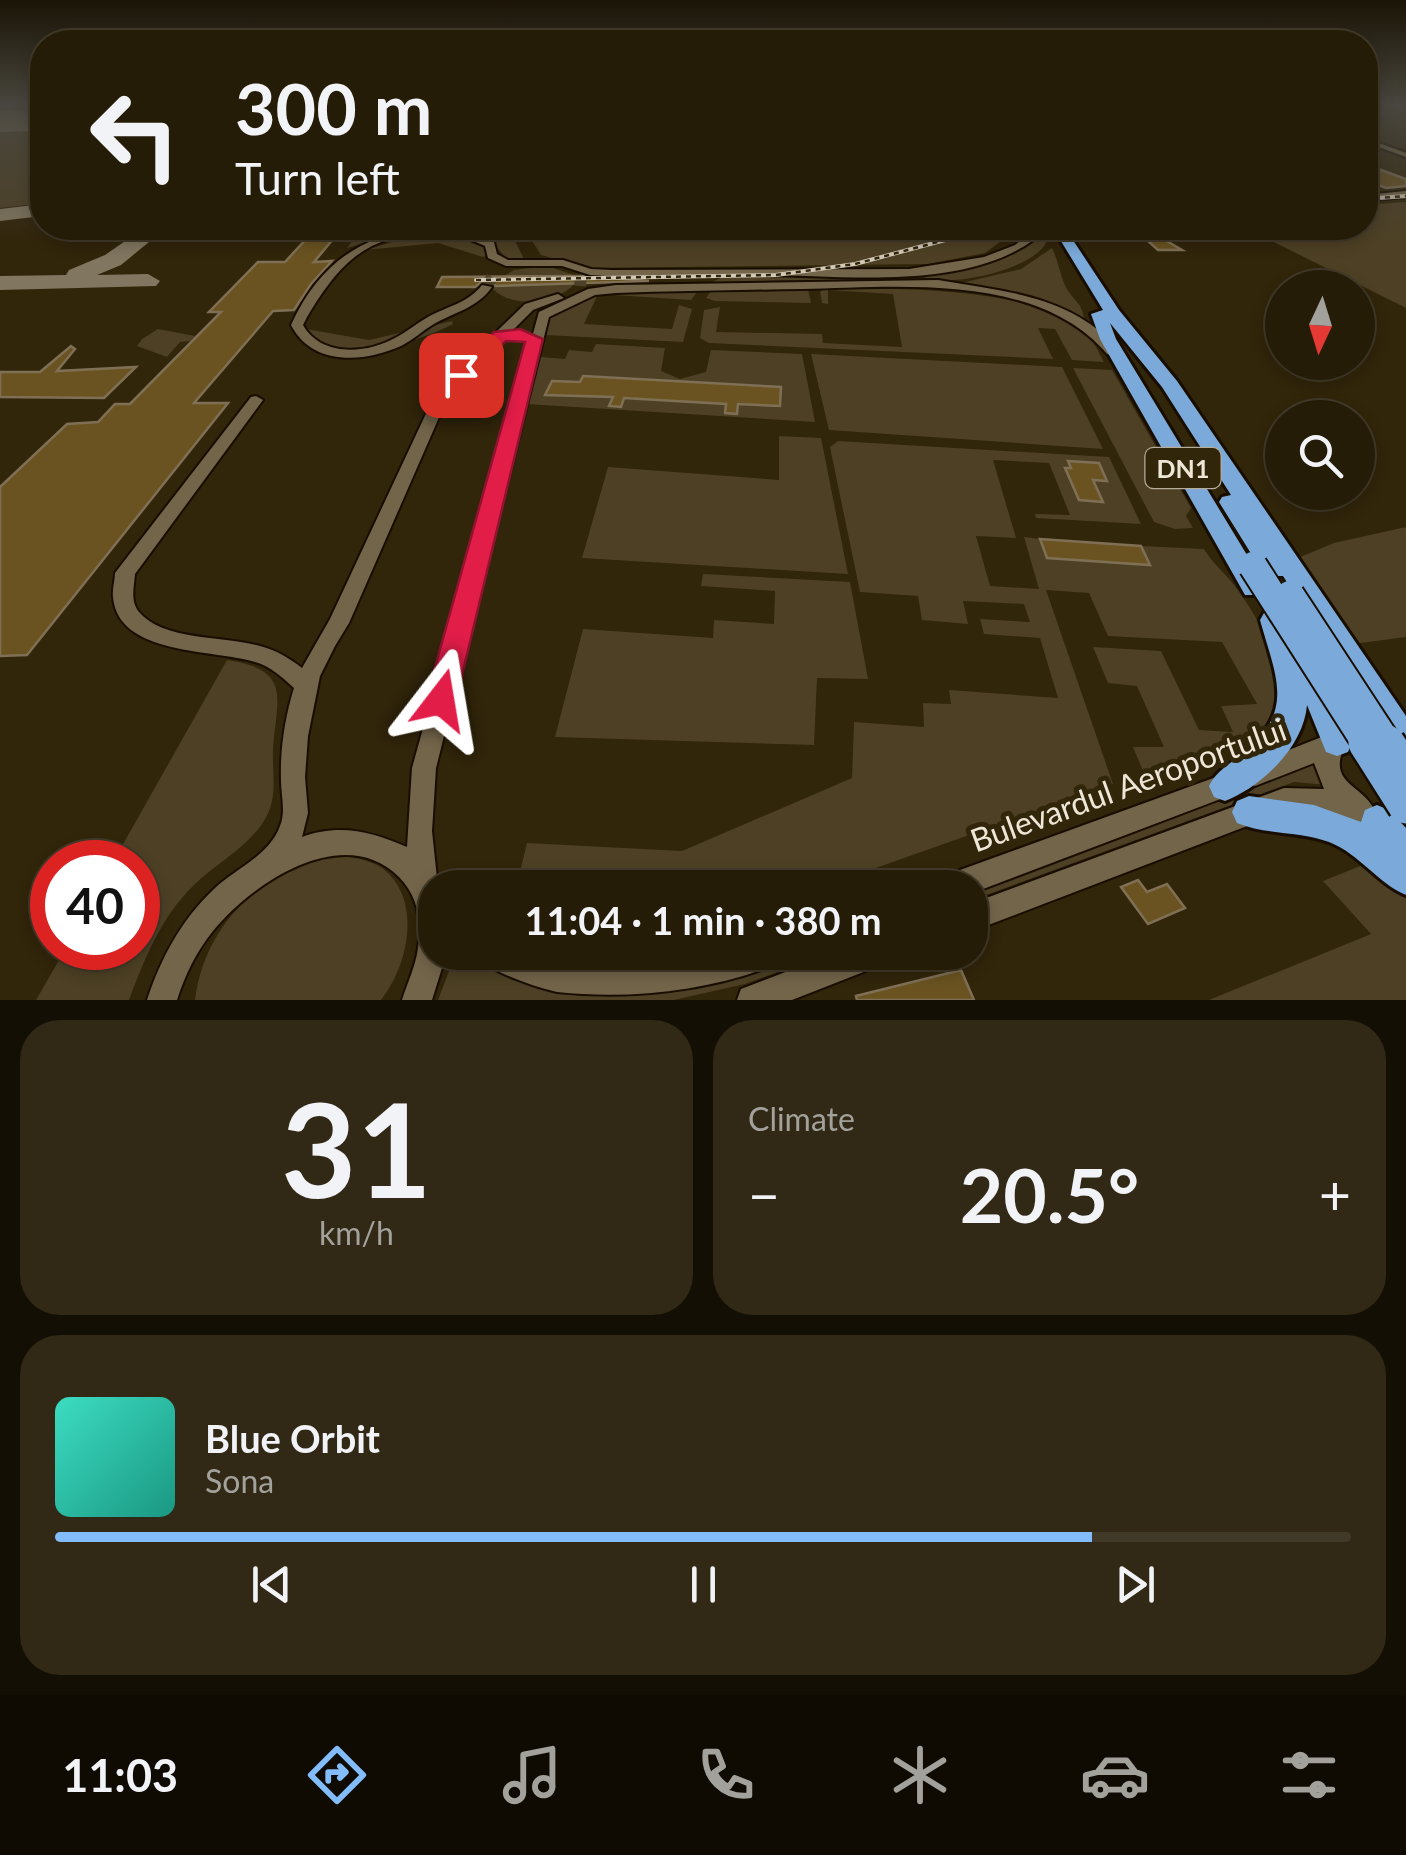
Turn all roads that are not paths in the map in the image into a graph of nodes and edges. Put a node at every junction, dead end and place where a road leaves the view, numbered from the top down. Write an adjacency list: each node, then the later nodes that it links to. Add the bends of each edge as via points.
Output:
1 (1406, 194): 2 (street)
2 (1378, 197)
3 (386, 240): 12 (street, via 361,248 341,266 298,320 310,344 351,354 385,348 477,300 489,282 514,267 570,268 580,281 565,296)
4 (481, 240): 9 (street, via 502,262 556,262)
5 (1028, 240): 8 (street, via 997,256)
6 (1054, 240): 13 (highway, DN1)
7 (1065, 240): 13 (highway, DN1)
8 (925, 270): 10 (street); 11 (street, via 919,277)
9 (614, 274): 10 (street); 12 (street, via 592,277 574,295)
10 (875, 278): 11 (street); 15 (street, via 596,290 547,311)
11 (928, 284): 16 (street, via 1036,303 1080,320)
12 (523, 314): 14 (street)
13 (1107, 314): 16 (highway, DN1, via 1100,323); 18 (highway, DN1); 20 (highway, DN1, via 1170,385)
14 (500, 336): 15 (street); 22 (street, via 437,405)
15 (534, 339): 32 (street, via 424,768 419,830)
16 (1124, 367): 19 (highway, DN1)
17 (256, 400): 22 (street, via 180,487 122,588 131,614 156,636 257,654)
18 (1159, 400): 26 (highway, DN1, bridge); 29 (highway, DN1, bridge)
19 (1247, 578): 20 (highway, via 1279,592 1299,588); 21 (highway, DN1)
20 (1300, 581): 23 (highway, DN1)
21 (1273, 620): 24 (highway, DN1, via 1322,704); 27 (highway, via 1290,681 1287,733 1271,754)
22 (305, 684): 31 (street, via 294,823)
23 (1406, 742)
24 (1334, 744): 25 (street, via 1365,740); 27 (street, Bulevardul Aeroportului); 29 (street, DN1, via 1325,758 1331,780)
25 (1406, 757)
26 (1406, 772)
27 (1225, 786): 33 (street, Bulevardul Aeroportului)
28 (1249, 812): 29 (street, via 1303,798); 34 (highway, via 1329,824 1376,849); 36 (street)
29 (1388, 818): 30 (highway, DN1)
30 (1406, 854)
31 (269, 864): 35 (street, via 306,847 371,844 398,856); 41 (street, via 204,919)
32 (425, 870)
33 (988, 874)
34 (1406, 877)
35 (418, 884)
36 (988, 911)
37 (427, 970): 42 (street)
38 (532, 970): 39 (street, via 614,982)
39 (711, 970)
40 (831, 970): 43 (street)
41 (162, 994)
42 (418, 1000)
43 (752, 1000)

